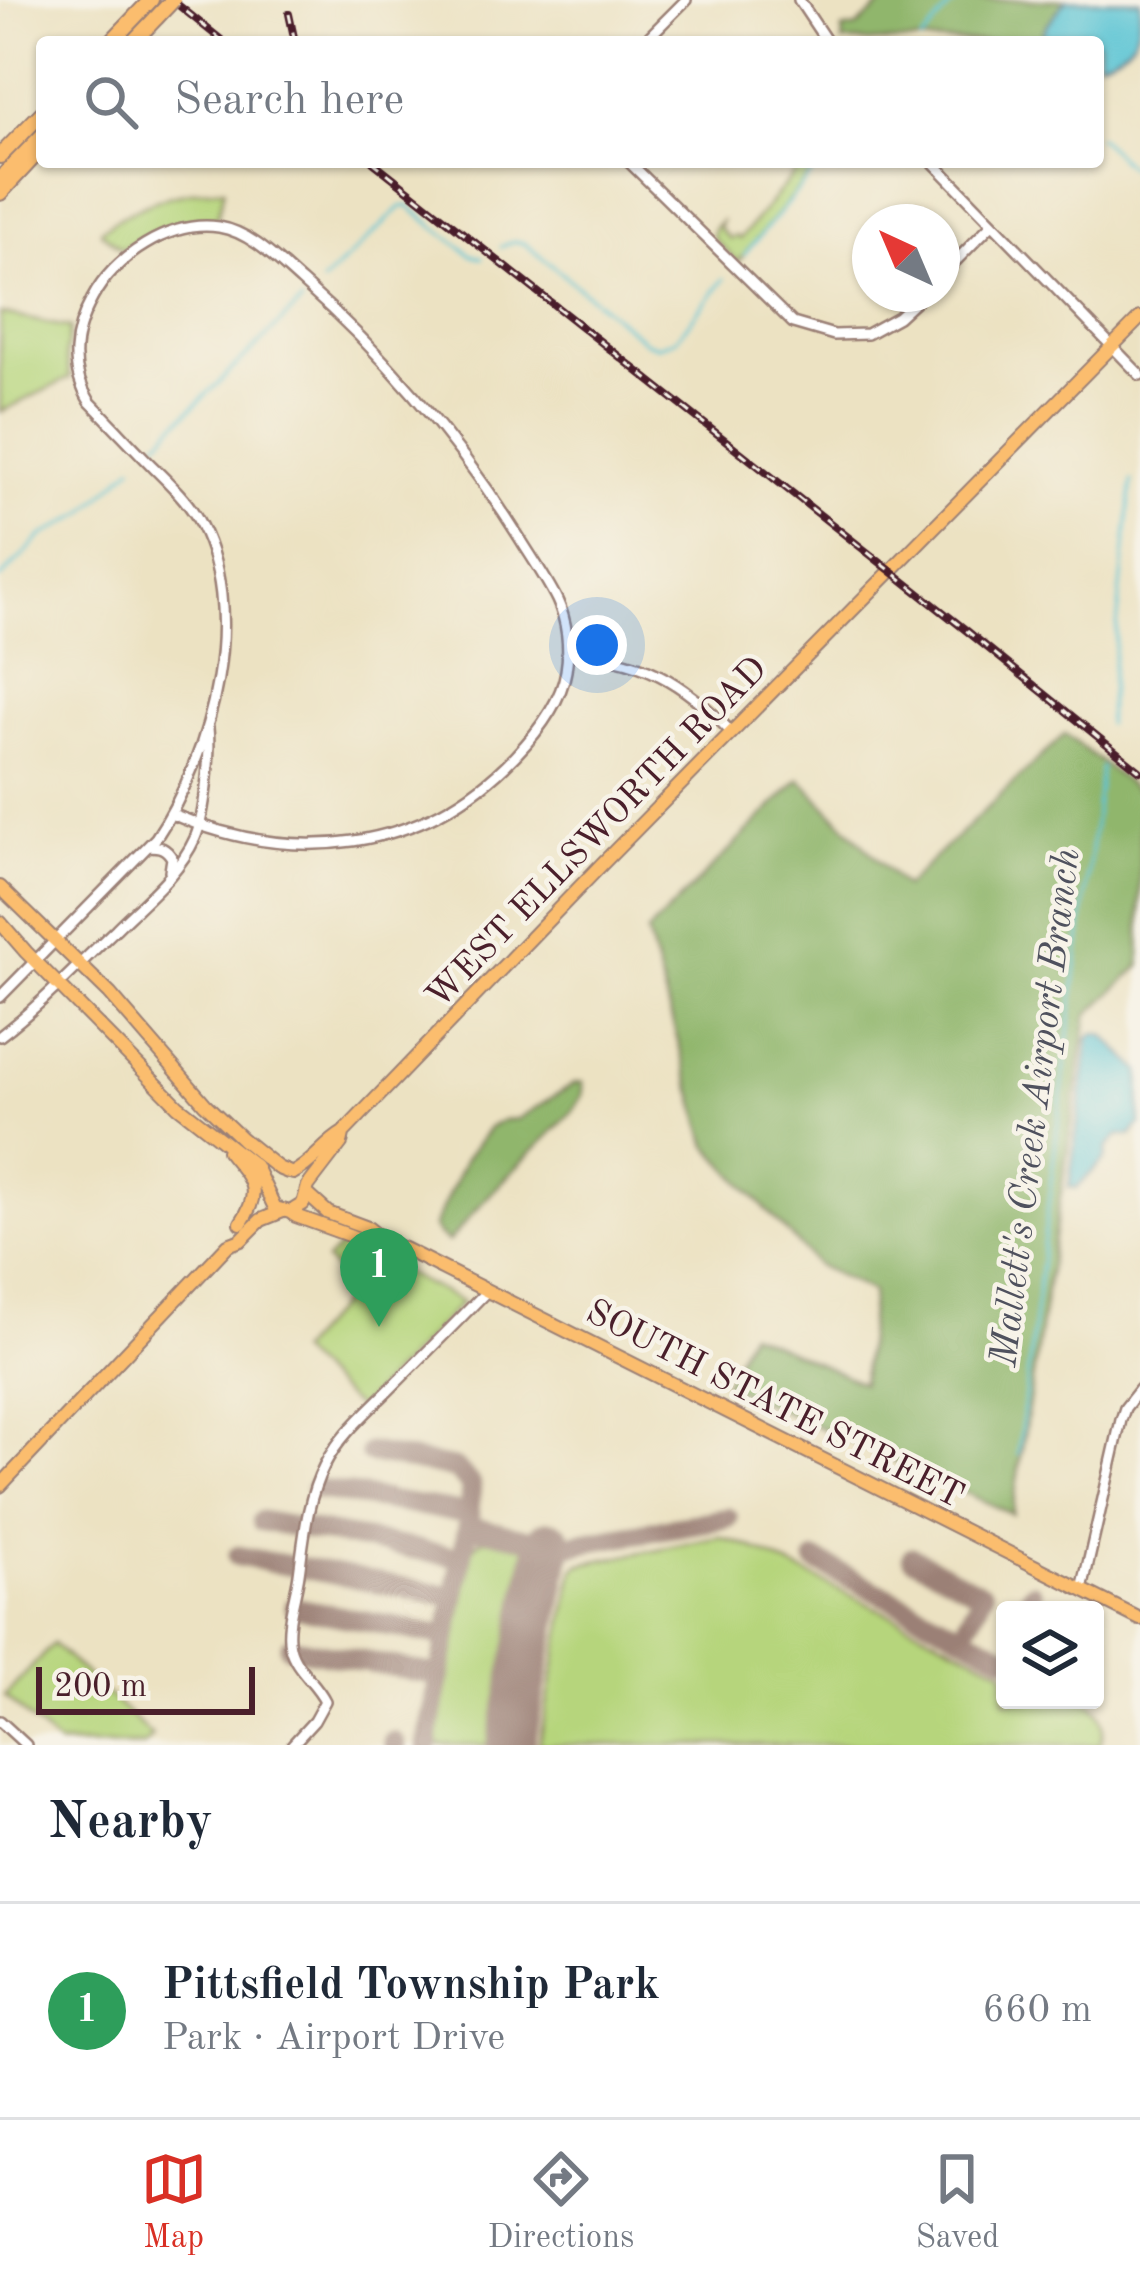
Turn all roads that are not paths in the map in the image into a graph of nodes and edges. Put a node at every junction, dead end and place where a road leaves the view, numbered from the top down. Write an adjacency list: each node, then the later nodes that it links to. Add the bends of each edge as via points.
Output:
1 (173, 0): 4 (highway, bridge)
2 (799, 0): 8 (street)
3 (681, 2): 7 (street)
4 (150, 8): 5 (highway); 6 (highway)
5 (117, 36)
6 (136, 36)
7 (650, 36)
8 (823, 36)
9 (36, 117): 12 (highway)
10 (36, 118): 14 (highway)
11 (36, 142): 17 (highway)
12 (0, 146)
13 (36, 154): 18 (highway)
14 (0, 155)
15 (635, 168): 21 (street, via 793,323 867,334)
16 (939, 168): 19 (street)
17 (0, 179)
18 (0, 193)
19 (992, 224): 20 (street); 23 (street)
20 (960, 257)
21 (903, 312)
22 (1140, 318): 23 (main road, WEST ELLSWORTH ROAD)
23 (1111, 347): 24 (street); 27 (main road, WEST ELLSWORTH ROAD)
24 (1140, 375)
25 (567, 654): 26 (street, via 563,616 547,582 423,406 269,254 238,233 197,227 147,243 106,278 80,324 74,363 89,402 186,501 206,536 225,625); 27 (street, via 610,657 663,675); 29 (street, via 558,696 535,733 486,783 437,815 384,835 321,845 271,844)
26 (208, 724): 28 (street); 29 (street)
27 (732, 733): 45 (main road, WEST ELLSWORTH ROAD)
28 (172, 814): 29 (street); 30 (street)
29 (200, 826): 31 (street)
30 (149, 846): 31 (street, via 168,851); 34 (street)
31 (168, 875): 36 (street)
32 (0, 889): 34 (main road)
33 (0, 922): 35 (main road)
34 (56, 940): 35 (street); 36 (main road)
35 (35, 961): 37 (main road); 38 (street)
36 (80, 964): 37 (street); 40 (main road)
37 (58, 985): 39 (street); 41 (main road)
38 (0, 997)
39 (0, 1036)
40 (157, 1048): 41 (main road, via 152,1066); 43 (main road)
41 (134, 1061): 42 (main road)
42 (166, 1094): 43 (main road, via 182,1088); 44 (main road)
43 (215, 1114): 47 (main road)
44 (193, 1119): 46 (main road); 47 (main road, via 230,1141)
45 (343, 1132): 48 (main road, WEST ELLSWORTH ROAD); 49 (main road, WEST ELLSWORTH ROAD)
46 (211, 1133): 50 (main road, via 255,1166); 52 (main road, via 254,1191)
47 (237, 1134): 48 (main road)
48 (290, 1173): 49 (main road); 50 (main road, via 273,1178)
49 (307, 1191): 51 (main road); 53 (main road, SOUTH STATE STREET, via 328,1213)
50 (267, 1194): 51 (main road); 52 (main road)
51 (286, 1212): 53 (main road, SOUTH STATE STREET); 54 (main road)
52 (241, 1223): 54 (main road)
53 (384, 1241): 55 (main road, SOUTH STATE STREET)
54 (228, 1245): 57 (main road)
55 (487, 1291): 58 (main road, SOUTH STATE STREET); 62 (street, via 322,1469 305,1529 290,1647 326,1701)
56 (1140, 1389): 58 (street, via 1121,1420)
57 (0, 1486)
58 (1082, 1590): 59 (main road, SOUTH STATE STREET)
59 (1140, 1619)
60 (0, 1721): 61 (street)
61 (26, 1745)
62 (292, 1745)

